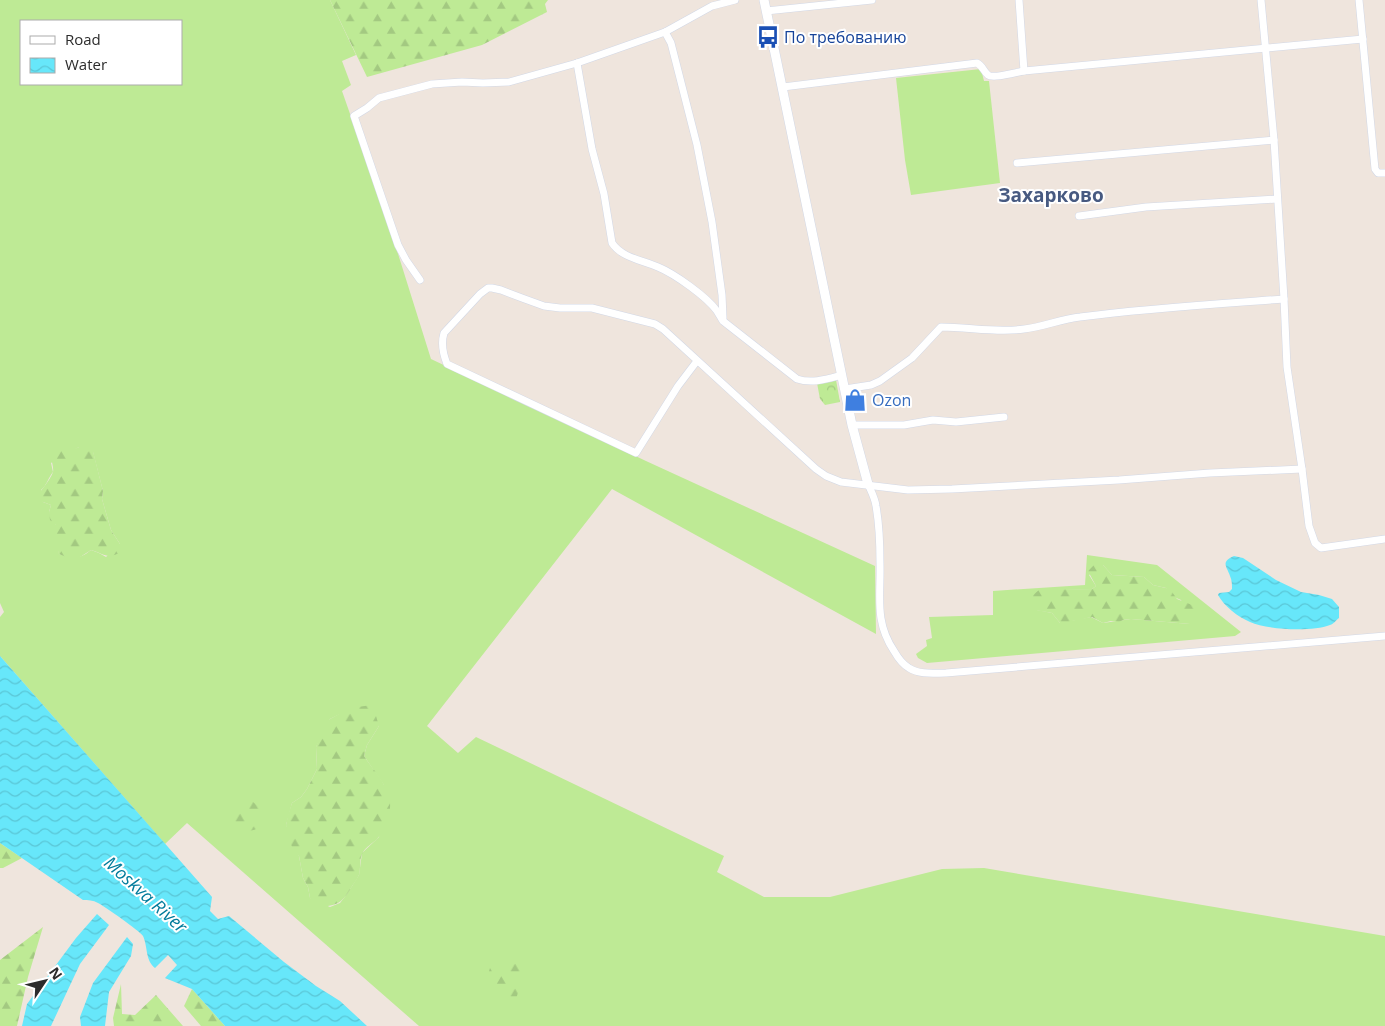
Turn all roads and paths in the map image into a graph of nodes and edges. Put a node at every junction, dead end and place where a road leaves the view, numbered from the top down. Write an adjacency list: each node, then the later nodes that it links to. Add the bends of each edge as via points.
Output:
1 (734, 0): 8 (street, via 712,6)
2 (764, 0): 7 (street)
3 (872, 0): 7 (street)
4 (1019, 0): 12 (street)
5 (1261, 0): 10 (street)
6 (1359, 0): 9 (street)
7 (766, 11): 13 (street)
8 (665, 32): 11 (street); 21 (street, via 671,43 697,145 712,222)
9 (1363, 39): 10 (street); 16 (street, via 1375,169 1378,173)
10 (1265, 48): 12 (street); 14 (street)
11 (577, 63): 19 (street, via 509,82 432,84 380,98 354,116 398,244); 21 (street, via 612,243 622,254 676,276 717,310)
12 (1024, 71): 13 (street, via 992,77 977,63)
13 (782, 87): 23 (street)
14 (1274, 140): 15 (street); 17 (street)
15 (1017, 163)
16 (1385, 173)
17 (1277, 199): 18 (street, via 1146,207); 20 (street)
18 (1079, 216)
19 (420, 280)
20 (1284, 299): 24 (street, via 1078,317 1024,330 941,327 912,358 880,381); 27 (street, via 1287,367)
21 (723, 321): 23 (street, via 797,379 817,381)
22 (697, 361): 22 (street, via 655,324 592,308 544,306 492,288 472,302 442,339 447,364 636,453); 28 (street, via 826,476 841,482)
23 (842, 375): 24 (street)
24 (845, 389): 26 (street)
25 (1004, 417): 26 (street, via 948,422 934,420 904,425)
26 (852, 425): 28 (street)
27 (1302, 469): 28 (street, via 952,489 908,490); 29 (street, via 1308,526 1315,543 1321,548)
28 (868, 484): 30 (street, via 876,506 881,625 902,662 918,672 956,672)
29 (1385, 539)
30 (1385, 636)

